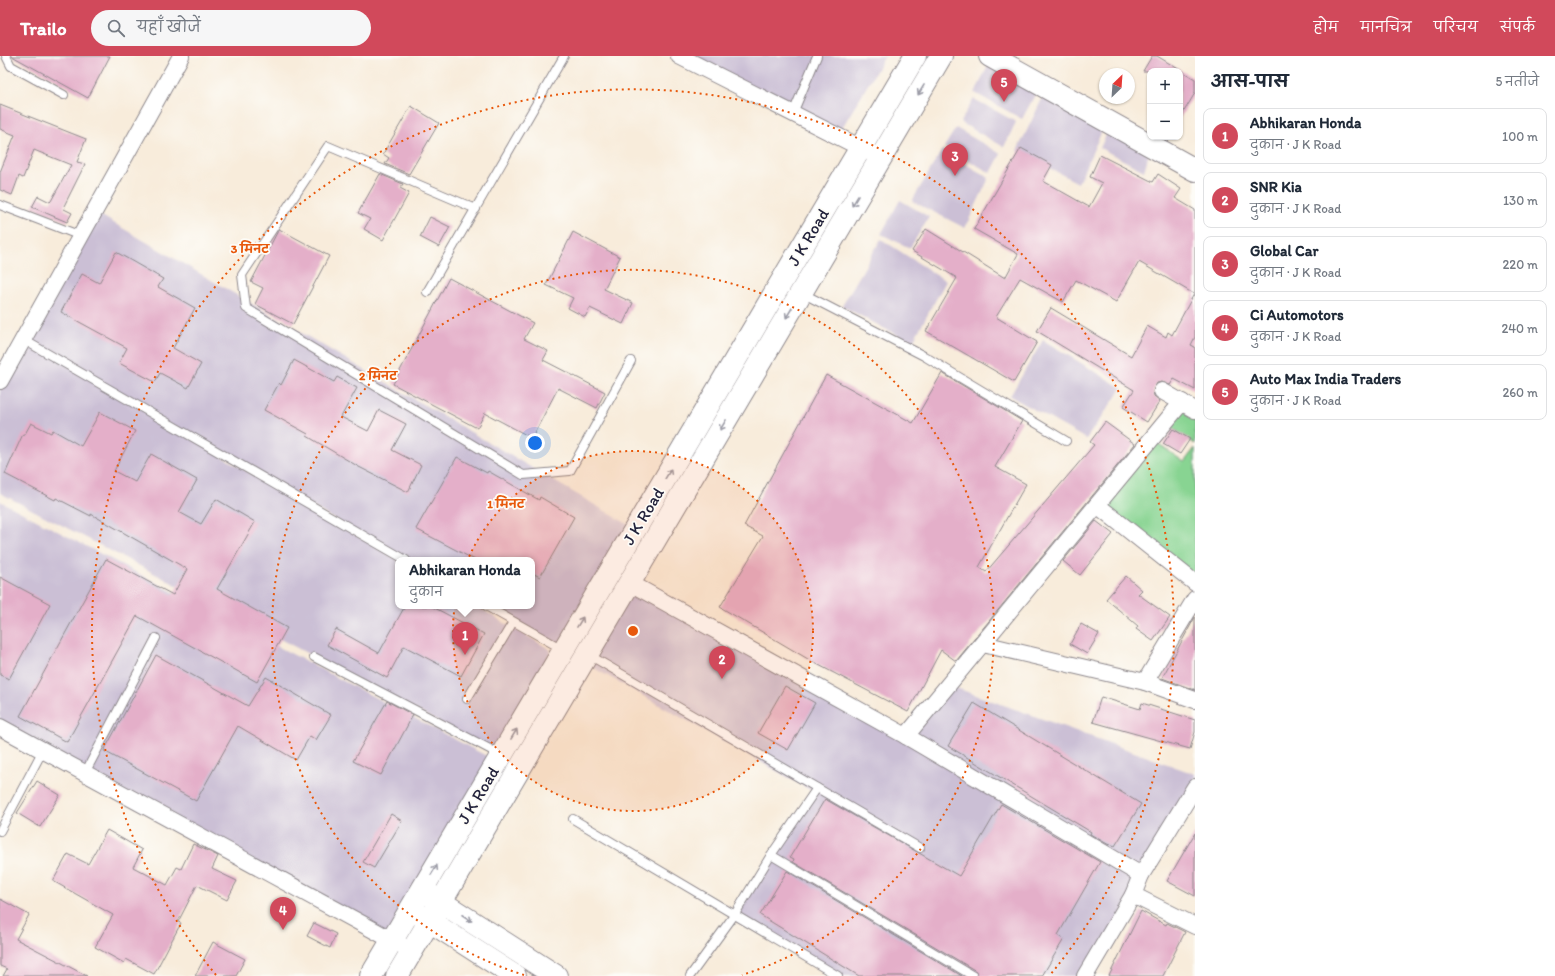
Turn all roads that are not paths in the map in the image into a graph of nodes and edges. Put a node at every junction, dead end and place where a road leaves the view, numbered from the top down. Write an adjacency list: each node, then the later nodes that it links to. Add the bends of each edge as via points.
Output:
1 (6, 56): 9 (lane, via 11,66)
2 (181, 56): 16 (street)
3 (564, 56): 15 (lane)
4 (679, 56): 10 (street)
5 (817, 56): 10 (lane)
6 (915, 56): 11 (main road, J K Road)
7 (941, 56): 12 (main road, J K Road, one-way to 12)
8 (990, 56): 13 (main road)
9 (64, 95)
10 (794, 113): 11 (street)
11 (861, 148): 12 (street); 28 (main road, J K Road, one-way to 11)
12 (881, 158): 18 (main road, J K Road, one-way to 18)
13 (1195, 170)
14 (0, 205): 16 (lane)
15 (476, 209): 17 (lane); 20 (lane, via 328,146 242,275 246,308 523,475 570,471)
16 (81, 236): 19 (street)
17 (428, 292)
18 (801, 292): 24 (lane, via 924,356); 29 (main road, J K Road, one-way to 29)
19 (24, 340): 21 (street); 26 (lane)
20 (631, 361)
21 (0, 381)
22 (1162, 391): 23 (street)
23 (1189, 406): 25 (street)
24 (1066, 441)
25 (1097, 505): 27 (street); 34 (street)
26 (401, 557)
27 (1195, 583)
28 (602, 586): 29 (main road); 35 (main road, J K Road, one-way to 28)
29 (626, 590): 35 (main road, J K Road); 41 (street)
30 (1195, 599): 37 (street)
31 (491, 609): 32 (lane)
32 (514, 622): 35 (lane); 38 (lane)
33 (156, 638): 44 (lane)
34 (983, 644): 37 (street); 41 (street)
35 (576, 656): 43 (main road, J K Road, one-way to 35); 46 (lane); 54 (main road, J K Road)
36 (314, 657): 43 (lane)
37 (1145, 682): 39 (street)
38 (467, 699)
39 (1195, 700)
40 (0, 727): 42 (street)
41 (906, 736): 51 (street)
42 (42, 750): 44 (street); 48 (lane)
43 (502, 756): 52 (main road, J K Road, one-way to 43)
44 (84, 773): 59 (street)
45 (1195, 787): 51 (street)
46 (817, 788): 49 (lane); 50 (lane)
47 (572, 819): 56 (lane)
48 (0, 831)
49 (920, 848)
50 (771, 855): 56 (lane); 67 (lane)
51 (1141, 875): 53 (street)
52 (422, 890): 54 (main road); 55 (main road, J K Road)
53 (1133, 895): 58 (street); 68 (street)
54 (442, 901): 57 (main road, J K Road); 64 (main road, one-way to 64)
55 (411, 909): 57 (main road); 59 (main road, J K Road)
56 (735, 914): 65 (lane); 66 (lane)
57 (430, 920): 60 (main road, J K Road); 63 (main road)
58 (1195, 926)
59 (392, 940): 60 (street); 61 (main road, J K Road)
60 (412, 951): 62 (main road, J K Road)
61 (371, 976)
62 (397, 976)
63 (515, 976)
64 (556, 976)
65 (690, 976)
66 (838, 976)
67 (973, 976)
68 (1085, 976)

